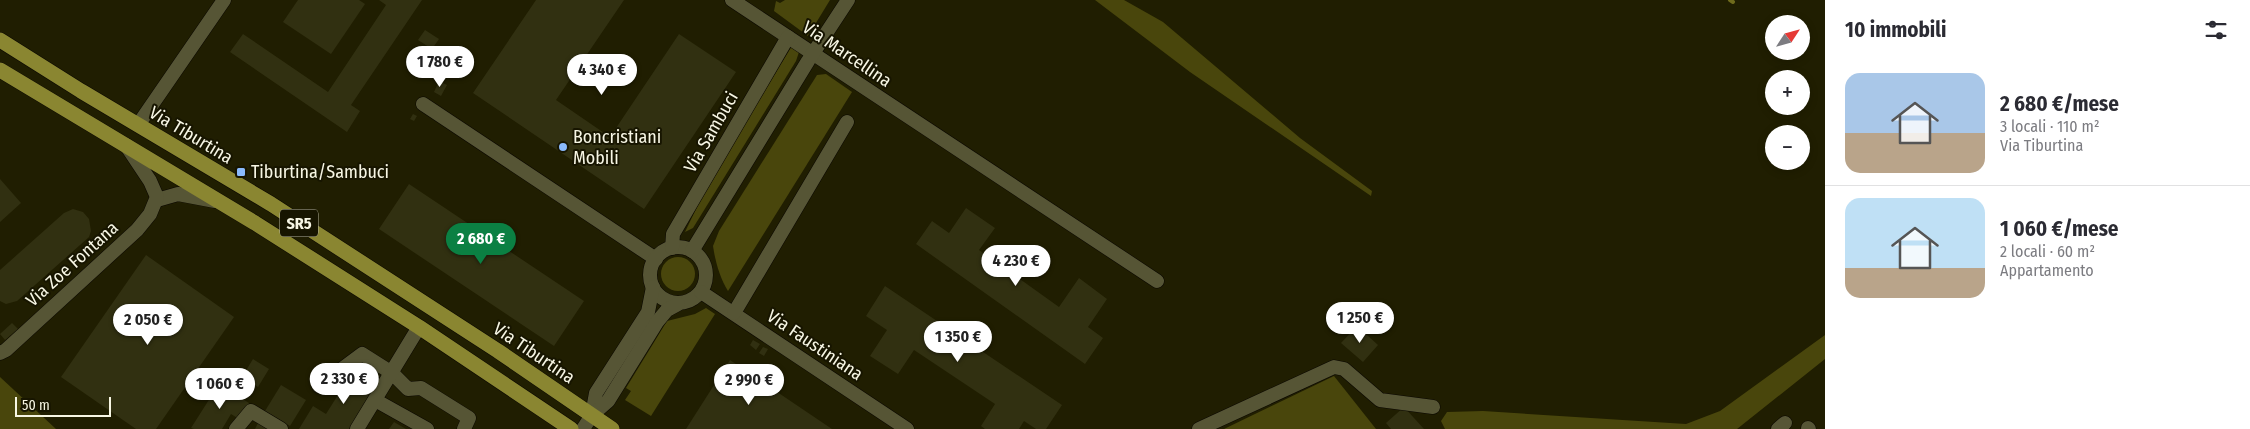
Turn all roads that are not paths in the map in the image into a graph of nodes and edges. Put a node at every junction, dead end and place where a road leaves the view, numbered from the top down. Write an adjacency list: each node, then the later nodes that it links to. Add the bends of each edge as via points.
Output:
1 (224, 0): 10 (street)
2 (732, 0): 4 (street, Via Marcellina)
3 (848, 0): 6 (street)
4 (788, 37): 6 (street, Via Marcellina); 14 (street, Via Sambuci, via 673,234)
5 (0, 40): 10 (main road, Via Tiburtina / SR5)
6 (812, 54): 15 (street); 17 (street, Via Marcellina)
7 (0, 70): 11 (main road)
8 (423, 104): 16 (street)
9 (847, 122): 21 (street)
10 (138, 125): 28 (main road, Via Tiburtina / SR5, via 346,252)
11 (125, 145): 12 (street, via 150,181); 13 (main road)
12 (158, 200): 13 (street, via 178,194); 23 (street, Via Zoe Fontana, via 142,225)
13 (221, 202): 22 (main road)
14 (672, 248): 15 (street); 16 (street)
15 (692, 250): 19 (street, via 704,262 706,270)
16 (656, 259): 18 (street, via 650,273)
17 (1157, 281)
18 (653, 287): 20 (street, via 663,299); 28 (street, via 648,312 596,394)
19 (701, 292): 20 (street, via 694,299); 21 (street, Via Faustiniana)
20 (678, 304): 28 (street, via 667,310 657,322 608,402)
21 (734, 313): 37 (street, Via Faustiniana)
22 (419, 327): 24 (street); 34 (main road)
23 (2, 354)
24 (392, 373): 25 (street, via 362,354); 26 (street); 33 (street, via 408,389 421,388 470,418)
25 (319, 386)
26 (375, 400): 31 (street); 32 (street)
27 (1433, 407): 38 (street, via 1380,400 1344,369 1334,367)
28 (592, 415): 35 (street); 36 (main road, Via Tiburtina / SR5)
29 (236, 429): 30 (street, via 251,412)
30 (282, 429)
31 (357, 429)
32 (427, 429)
33 (464, 429)
34 (571, 429)
35 (583, 429)
36 (612, 429)
37 (907, 429)
38 (1199, 429)

